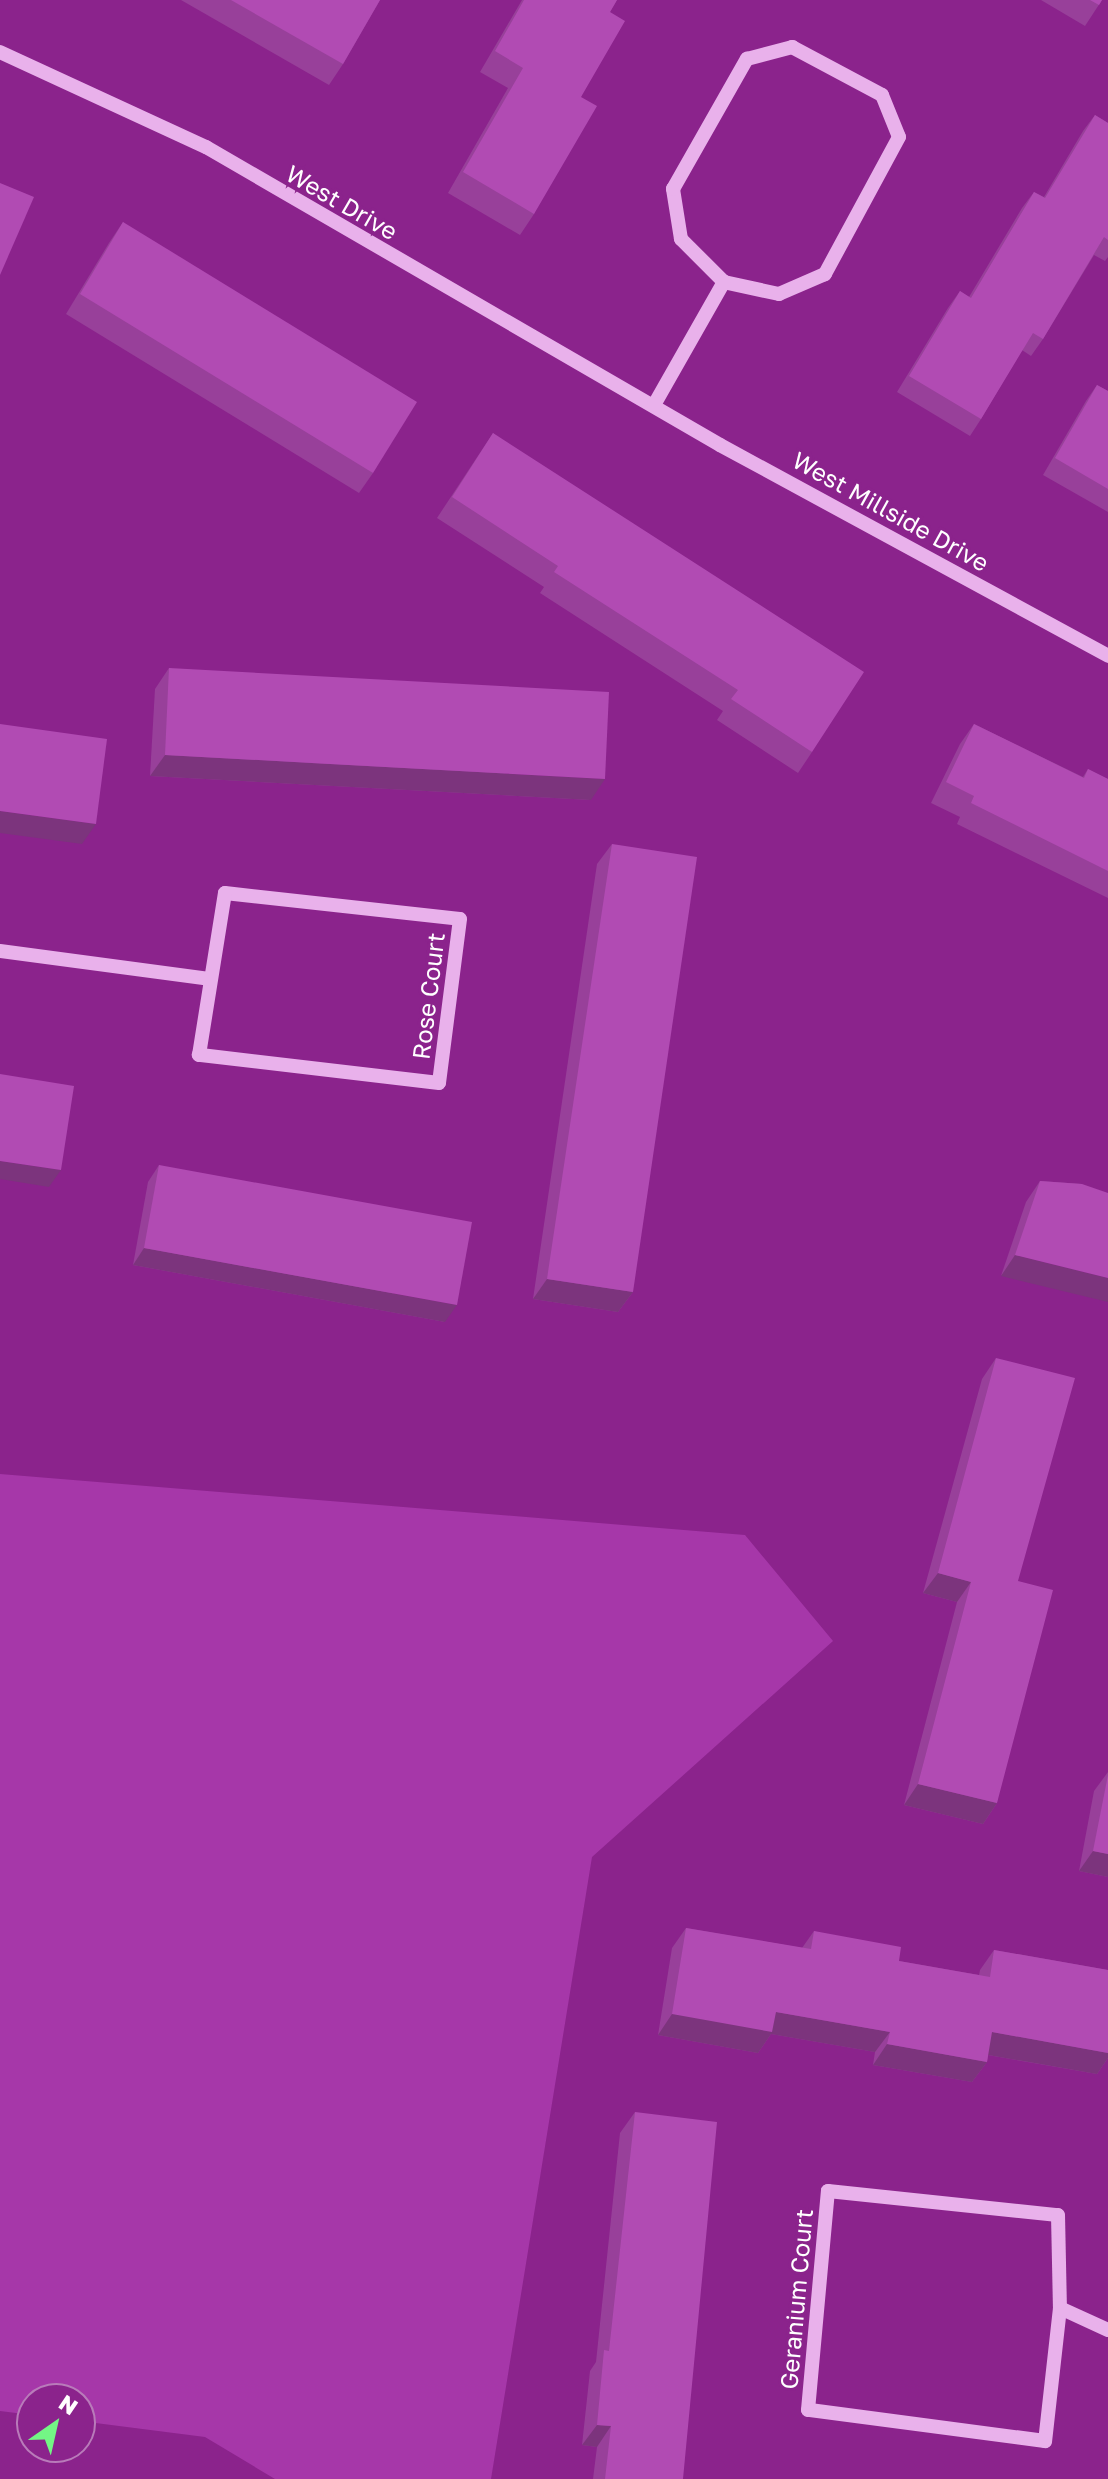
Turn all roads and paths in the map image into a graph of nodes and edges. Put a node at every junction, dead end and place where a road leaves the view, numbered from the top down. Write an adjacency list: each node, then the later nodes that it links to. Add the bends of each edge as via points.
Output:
1 (0, 52): 3 (street, West Drive, via 206,147)
2 (724, 282): 2 (street, via 681,239 673,189 747,59 792,47 882,95 899,137 825,274 779,294); 3 (street)
3 (654, 405): 4 (street, West Millside Drive)
4 (1108, 656)
5 (0, 951): 6 (street)
6 (209, 979): 6 (street, Rose Court, via 225,893 460,919 439,1083 199,1055)
7 (1060, 2308): 7 (street, Geranium Court, via 1058,2215 828,2191 808,2410 1045,2441); 8 (street)
8 (1108, 2330)

